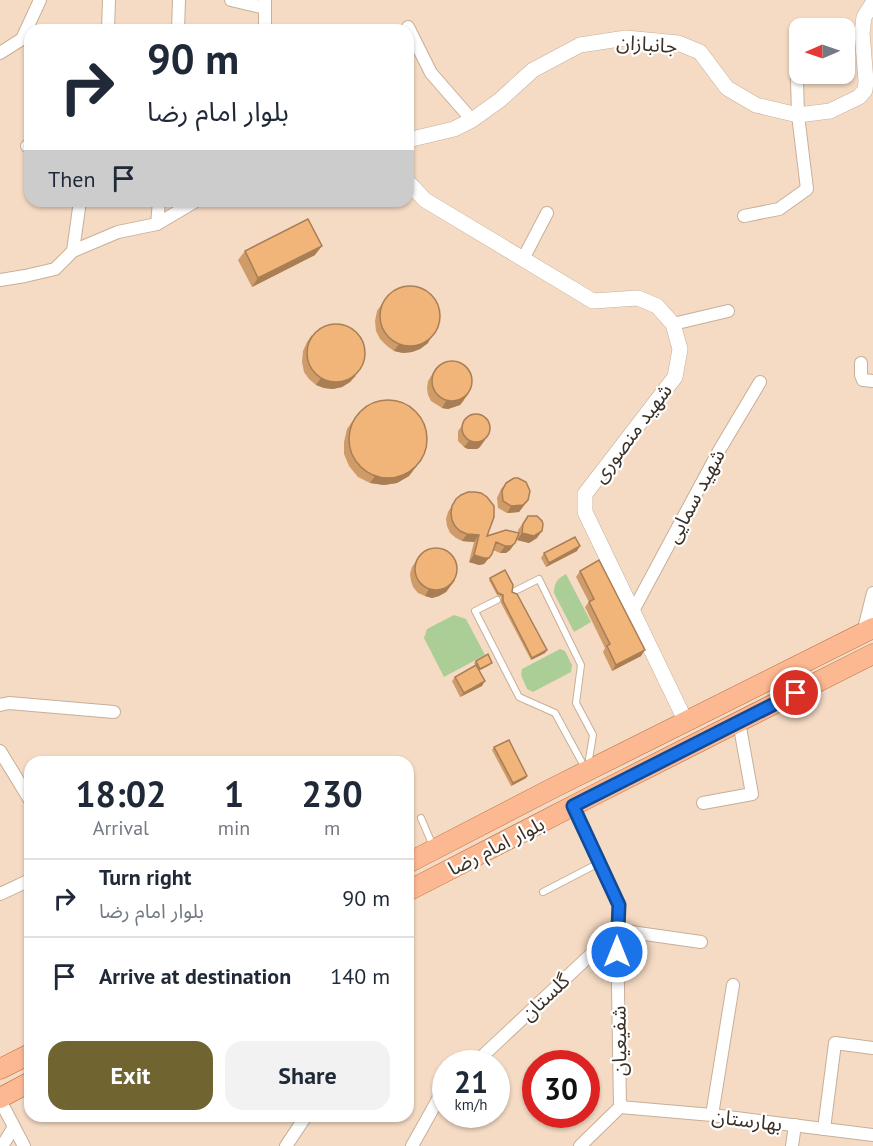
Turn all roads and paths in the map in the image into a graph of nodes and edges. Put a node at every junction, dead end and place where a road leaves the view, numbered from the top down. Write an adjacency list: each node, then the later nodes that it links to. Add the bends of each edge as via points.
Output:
1 (40, 0): 7 (street)
2 (109, 0): 8 (street)
3 (179, 0): 9 (street)
4 (231, 0): 6 (street)
5 (873, 3): 15 (street, جانبازان, via 864,17 862,33)
6 (265, 4): 10 (street)
7 (32, 24)
8 (108, 24)
9 (178, 24)
10 (264, 24)
11 (414, 39): 17 (street, via 431,72)
12 (24, 42): 13 (street)
13 (0, 53)
14 (797, 84): 16 (street)
15 (869, 90): 16 (street, جانبازان, via 830,111)
16 (798, 115): 17 (street, جانبازان, via 756,105 727,88 700,52 678,43 626,38 580,45 533,70); 24 (street, via 807,189 779,209)
17 (472, 120): 18 (street, جانبازان, via 454,129)
18 (414, 139)
19 (414, 188): 27 (street, via 425,200)
20 (79, 207): 26 (street)
21 (158, 207): 25 (street)
22 (186, 207): 25 (street)
23 (547, 213): 27 (street)
24 (744, 216)
25 (157, 224): 26 (street, via 118,231)
26 (73, 251): 28 (street, via 55,268)
27 (523, 259): 30 (street, via 593,301 638,298 657,306)
28 (0, 280)
29 (728, 311): 30 (street)
30 (674, 324): 37 (street, شهید منصوری, via 681,349 675,376 585,494 585,512)
31 (861, 363): 32 (street, via 863,380)
32 (873, 381)
33 (760, 382): 37 (street, شهید سمایی)
34 (515, 591): 45 (lane, via 538,579 581,665 576,703 593,735)
35 (873, 593): 38 (street)
36 (497, 600): 45 (lane, via 475,611 519,697 555,713)
37 (633, 611): 42 (street, شهید منصوری)
38 (868, 630): 42 (main road, بلوار امام رضا)
39 (873, 654): 43 (main road, بلوار امام رضا)
40 (0, 705): 41 (street)
41 (114, 712)
42 (686, 722): 45 (main road, بلوار امام رضا)
43 (739, 722): 47 (main road, بلوار امام رضا); 48 (street, via 752,794)
44 (0, 751): 46 (street)
45 (586, 772): 47 (main road); 51 (main road, بلوار امام رضا)
46 (24, 790)
47 (598, 793): 49 (main road, بلوار امام رضا)
48 (703, 803)
49 (573, 806): 53 (street, شفیعیان); 54 (main road, بلوار امام رضا)
50 (421, 818): 51 (lane)
51 (434, 849): 52 (main road, بلوار امام رضا); 54 (main road)
52 (414, 860)
53 (600, 862): 57 (lane); 59 (street, شفیعیان, via 619,905)
54 (446, 871): 56 (main road, بلوار امام رضا)
55 (24, 883): 58 (street)
56 (414, 888)
57 (543, 892)
58 (0, 894)
59 (617, 930): 60 (street); 63 (street, گلستان); 68 (street, شفیعیان)
60 (701, 942)
61 (733, 985): 70 (street)
62 (873, 1048): 74 (street, via 835,1043)
63 (489, 1050)
64 (24, 1057): 65 (main road)
65 (0, 1069)
66 (24, 1085): 67 (main road)
67 (0, 1099): 73 (street)
68 (620, 1107): 70 (street, بهارستان); 80 (street)
69 (432, 1110): 79 (street)
70 (712, 1115): 72 (street, بهارستان)
71 (302, 1122): 78 (street)
72 (795, 1125): 74 (street, بهارستان); 81 (street)
73 (14, 1127): 76 (street); 77 (street)
74 (824, 1129): 75 (street, بهارستان)
75 (873, 1135)
76 (2, 1146)
77 (24, 1146)
78 (286, 1146)
79 (412, 1146)
80 (580, 1146)
81 (792, 1146)

